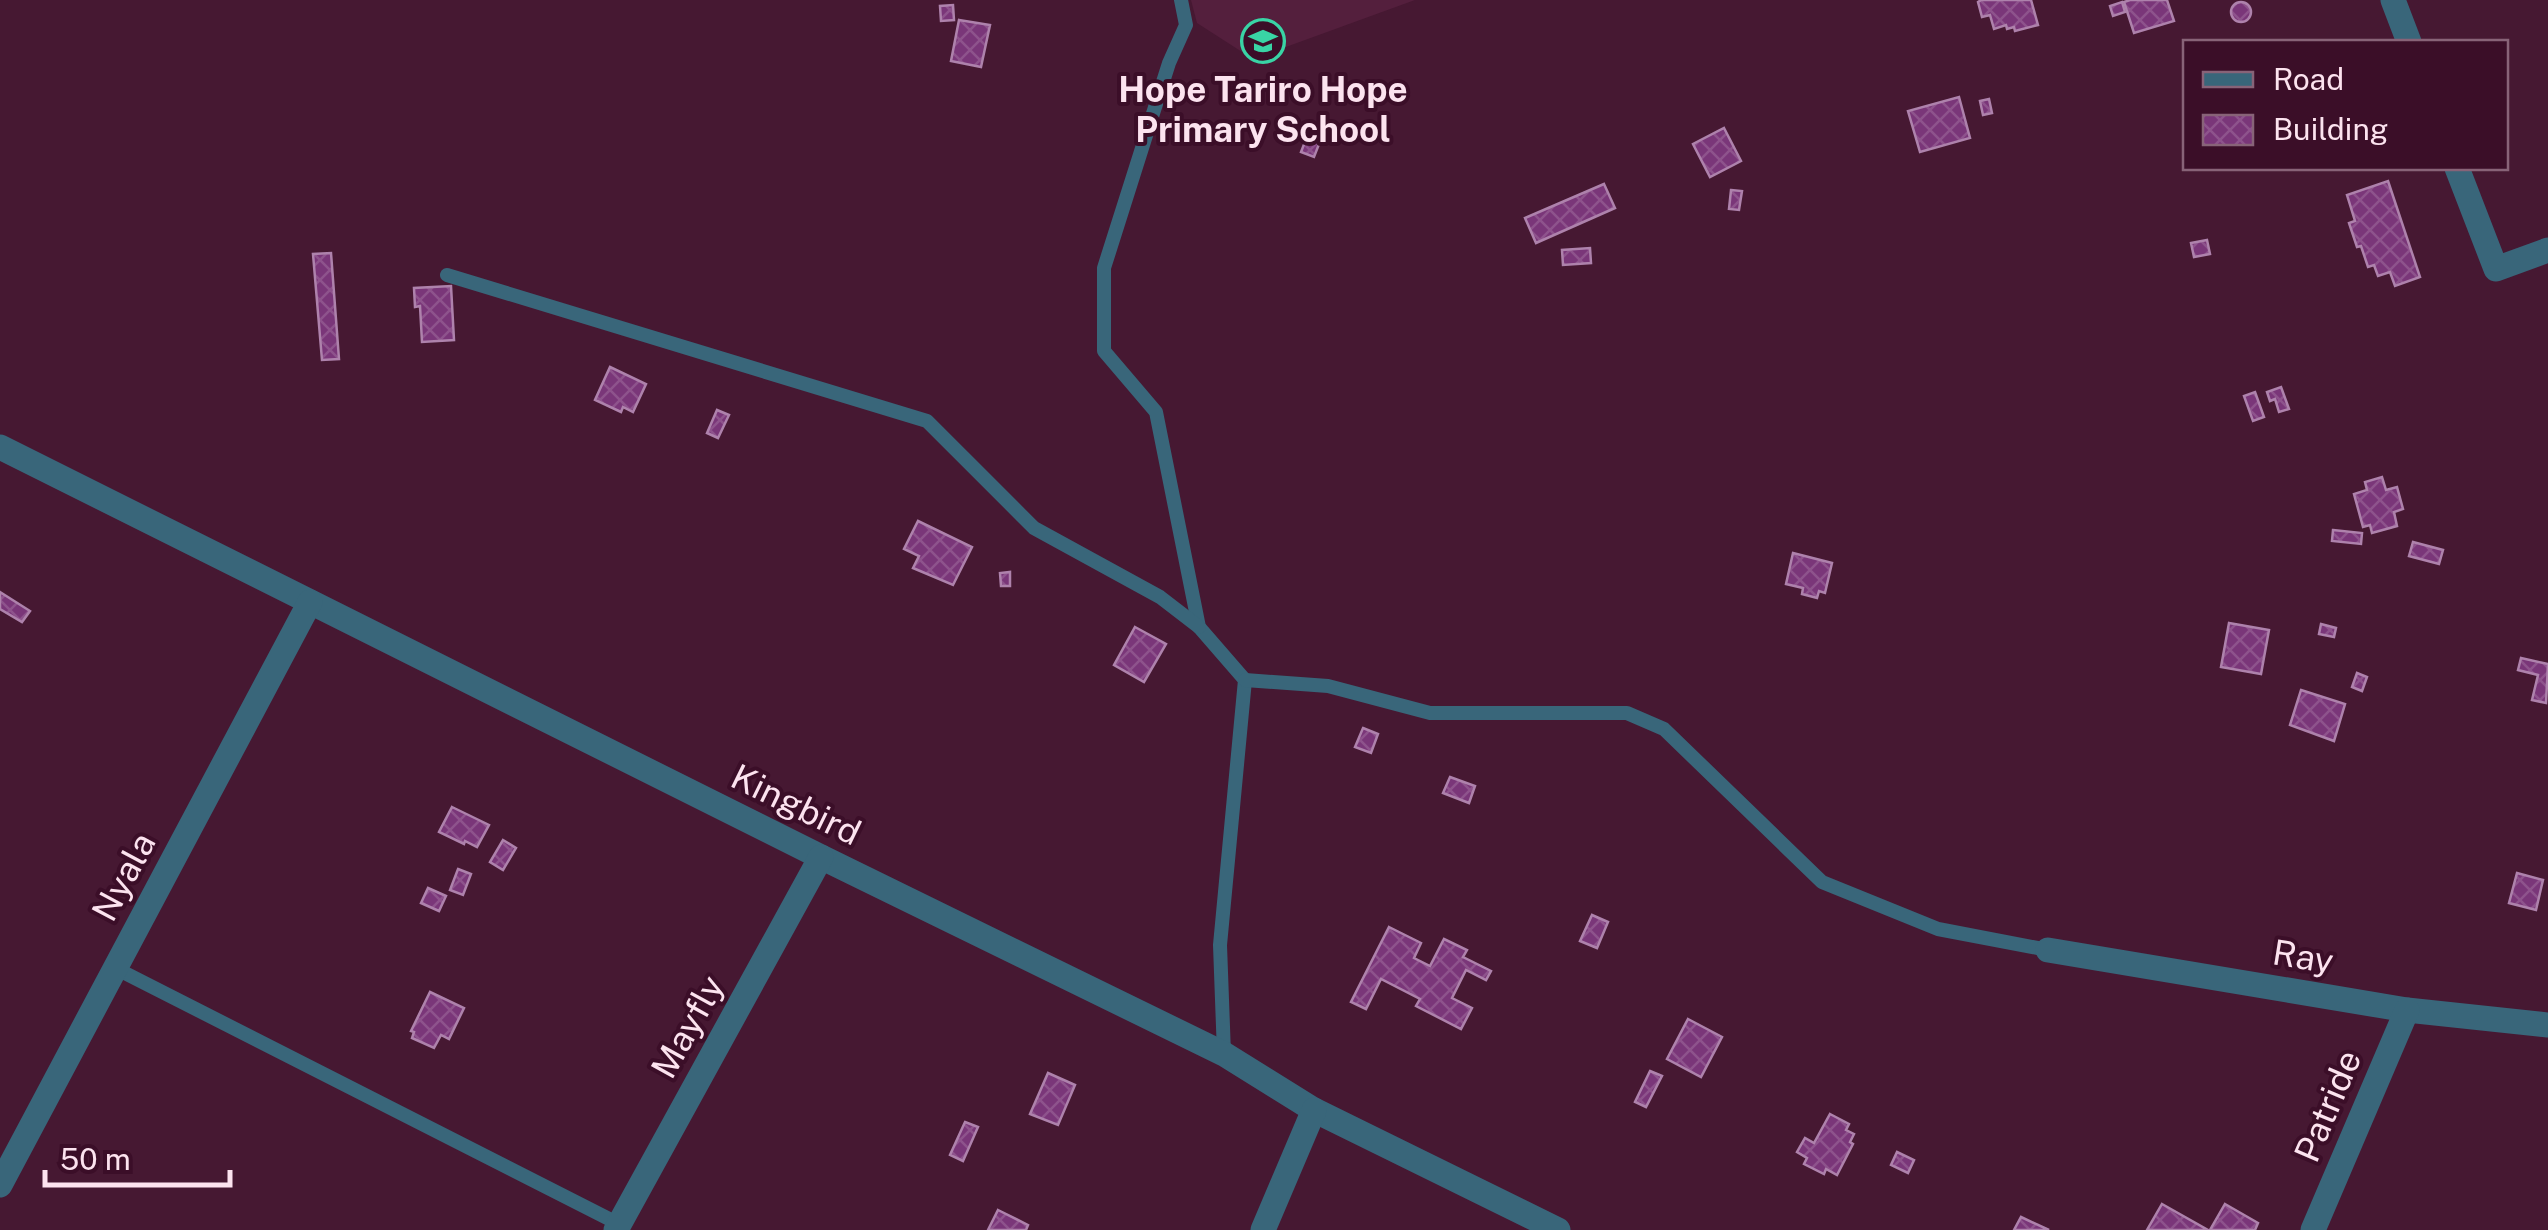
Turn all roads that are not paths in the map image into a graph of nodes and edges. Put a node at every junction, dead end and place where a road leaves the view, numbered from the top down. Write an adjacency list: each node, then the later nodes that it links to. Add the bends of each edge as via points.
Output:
1 (1181, 0): 9 (lane, via 1186,25 1104,268 1104,351 1156,412)
2 (2393, 0): 3 (street)
3 (2408, 40)
4 (2458, 170): 5 (street, via 2496,269)
5 (2548, 250)
6 (447, 275): 9 (lane, via 927,421 1034,528 1160,597)
7 (0, 448): 8 (street, Kingbird)
8 (310, 602): 11 (street, Kingbird); 13 (street, Nyala)
9 (1200, 627): 10 (lane)
10 (1245, 680): 12 (lane, via 1328,686 1430,714 1627,713 1664,728 1822,882 1938,928); 16 (lane, via 1220,945)
11 (821, 857): 16 (street, Kingbird); 19 (street, Mayfly)
12 (2048, 950): 14 (street, Ray)
13 (116, 968): 18 (street, Nyala); 19 (lane)
14 (2407, 1010): 15 (street, Ray); 22 (street, Patride)
15 (2548, 1025)
16 (1224, 1054): 17 (street, Kingbird)
17 (1314, 1110): 20 (street); 21 (street, Kingbird)
18 (0, 1185)
19 (617, 1227)
20 (1263, 1230)
21 (1558, 1230)
22 (2313, 1230)

